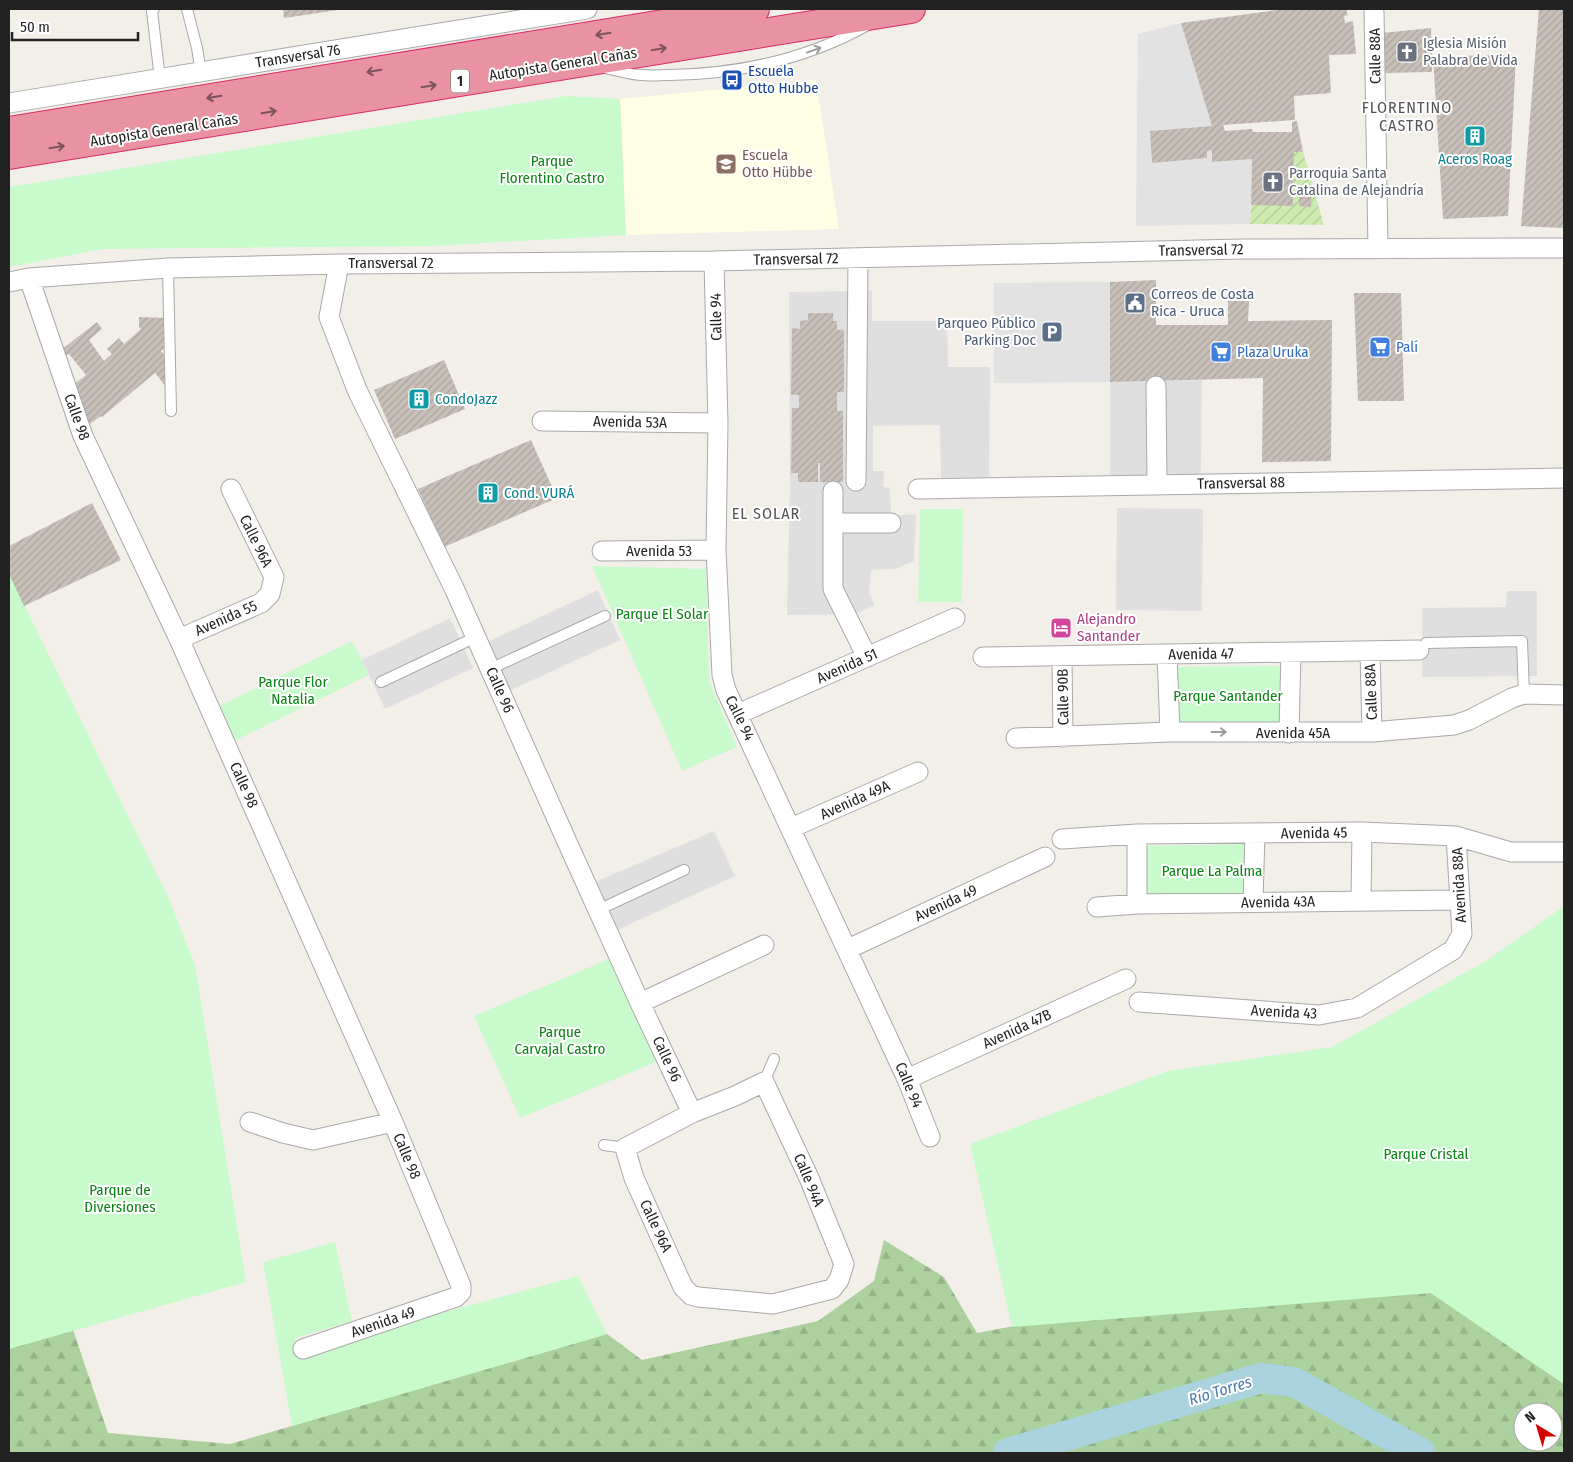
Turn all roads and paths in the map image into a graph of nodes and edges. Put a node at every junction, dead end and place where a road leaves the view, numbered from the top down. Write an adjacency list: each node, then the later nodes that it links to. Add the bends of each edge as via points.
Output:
1 (154, 9): 8 (lane)
2 (186, 9): 7 (lane)
3 (587, 9): 7 (street, Transversal 76)
4 (755, 9): 10 (highway, Autopista General Cañas / 1, one-way to 10)
5 (902, 10): 11 (highway, Autopista General Cañas / 1, one-way to 5)
6 (1374, 12): 13 (street, Calle 88A)
7 (201, 72): 8 (street, Transversal 76)
8 (160, 78): 9 (street, Transversal 76)
9 (9, 103)
10 (9, 131)
11 (9, 155)
12 (1564, 248): 13 (street, Transversal 72)
13 (1378, 249): 14 (street, Transversal 72)
14 (858, 258): 15 (street, Transversal 72); 25 (street)
15 (714, 261): 16 (street, Transversal 72); 23 (street, Calle 94)
16 (339, 264): 17 (street, Transversal 72); 37 (street, Calle 96, via 329,317 357,390)
17 (168, 268): 18 (street, Transversal 72); 21 (lane)
18 (29, 278): 19 (street, Transversal 72); 38 (street, Calle 98, via 83,436)
19 (9, 282)
20 (1156, 386): 26 (street)
21 (171, 411)
22 (542, 421): 23 (street, Avenida 53A)
23 (718, 423): 32 (street, Calle 94)
24 (1564, 478): 26 (street, Transversal 88)
25 (856, 480)
26 (1157, 485): 28 (street, Transversal 88)
27 (231, 488): 34 (street, Calle 96A, via 274,578)
28 (918, 489)
29 (833, 491): 30 (street)
30 (833, 523): 31 (street); 44 (street, via 833,590)
31 (891, 523)
32 (716, 550): 33 (street, Avenida 53); 50 (street, Calle 94, via 722,675)
33 (602, 551)
34 (270, 594): 38 (street, Avenida 55, via 261,603)
35 (605, 616): 46 (lane)
36 (955, 618): 44 (street, Avenida 51)
37 (476, 637): 46 (street, Calle 96); 47 (lane)
38 (179, 639): 83 (street, Calle 98)
39 (1422, 647): 40 (street, Avenida 47); 48 (lane, via 1522,641)
40 (1370, 651): 41 (street, Avenida 47); 52 (street, Calle 88A)
41 (1291, 652): 42 (street, Avenida 47); 53 (street)
42 (1167, 654): 43 (street, Avenida 47); 51 (street)
43 (1062, 656): 45 (street, Avenida 47); 54 (street, Calle 90B)
44 (867, 657): 50 (street, Avenida 51)
45 (983, 657)
46 (490, 669): 71 (street, Calle 96)
47 (380, 682)
48 (1524, 694): 49 (street, Avenida 45A); 52 (street, Avenida 45A, via 1454,725)
49 (1564, 695)
50 (738, 714): 57 (street, Calle 94)
51 (1170, 732): 53 (street, Avenida 45A, one-way to 53); 54 (street, Avenida 45A)
52 (1372, 732): 53 (street, Avenida 45A)
53 (1289, 733)
54 (1064, 737): 55 (street, Avenida 45A)
55 (1016, 738)
56 (918, 772): 57 (street, Avenida 49A)
57 (791, 828): 74 (street, Calle 94)
58 (1362, 832): 59 (street, Avenida 45); 61 (street, Avenida 45); 66 (street)
59 (1255, 833): 60 (street, Avenida 45); 68 (street)
60 (1137, 834): 62 (street, Avenida 45); 69 (street)
61 (1456, 836): 63 (street, Avenida 45, via 1512,852); 67 (street, Avenida 88A)
62 (1062, 839)
63 (1564, 852)
64 (1045, 857): 74 (street, Avenida 49)
65 (684, 870): 71 (lane)
66 (1361, 900): 67 (street, Avenida 43A); 68 (street, Avenida 43A)
67 (1460, 900): 72 (street, Avenida 88A)
68 (1253, 902): 69 (street, Avenida 43A)
69 (1137, 904): 70 (street, Avenida 43A)
70 (1097, 907)
71 (598, 910): 77 (street, Calle 96)
72 (1462, 934): 76 (street, Avenida 43, via 1453,950 1357,1008 1319,1015)
73 (764, 945): 77 (street)
74 (848, 949): 79 (street, Calle 94)
75 (1126, 979): 79 (street, Avenida 47B)
76 (1139, 1002)
77 (640, 1003): 81 (street, Calle 96)
78 (774, 1059): 80 (lane)
79 (907, 1078): 84 (street, Calle 94)
80 (764, 1082): 81 (street); 88 (street, Calle 94A, via 844,1264 832,1290 773,1304)
81 (692, 1113): 86 (street)
82 (250, 1122): 83 (street, via 313,1140)
83 (393, 1122): 87 (street, Calle 98)
84 (930, 1137)
85 (604, 1145): 86 (lane)
86 (625, 1148): 88 (street, Calle 96A, via 634,1178 684,1287)
87 (461, 1292): 89 (street, Avenida 49, via 456,1297)
88 (698, 1297)
89 (303, 1349)

